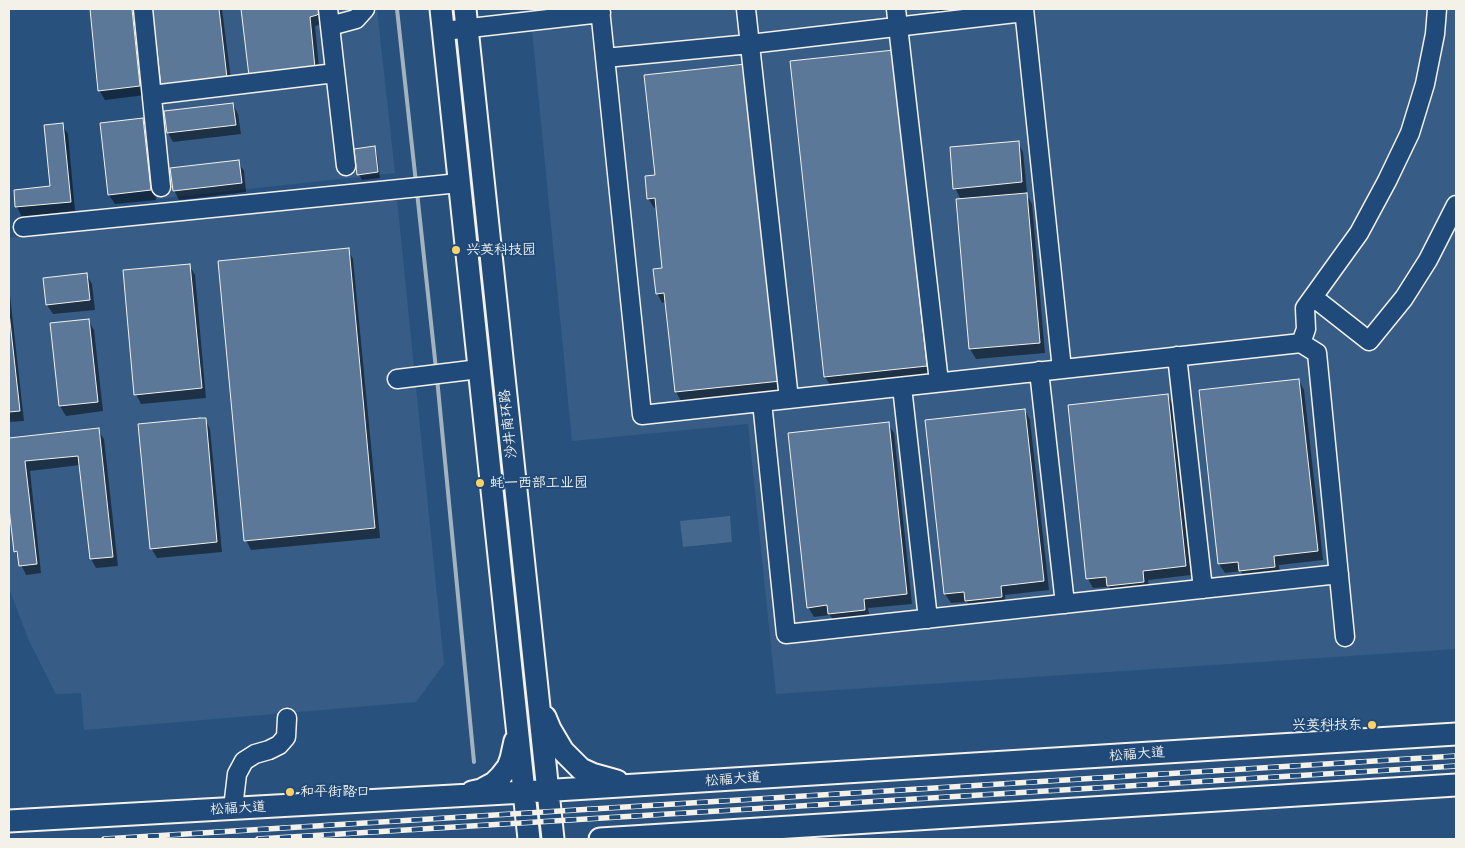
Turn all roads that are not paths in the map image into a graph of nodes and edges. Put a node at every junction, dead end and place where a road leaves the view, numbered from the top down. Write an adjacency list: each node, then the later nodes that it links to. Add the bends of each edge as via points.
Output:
1 (143, 9): 17 (street)
2 (328, 9): 11 (street)
3 (365, 9): 11 (street, via 356,19)
4 (441, 9): 13 (main road, 沙井南环路)
5 (746, 9): 14 (street)
6 (896, 9): 12 (street)
7 (1437, 9): 23 (street, via 1425,84 1410,133 1359,233)
8 (600, 11): 10 (street); 15 (street)
9 (1024, 11): 12 (street); 27 (street)
10 (466, 19): 13 (street); 39 (main road, 沙井南环路)
11 (330, 26): 16 (street)
12 (898, 26): 14 (street); 30 (street)
13 (444, 31): 19 (main road, 沙井南环路)
14 (750, 44): 15 (street); 32 (street)
15 (605, 58): 33 (street, via 642,415)
16 (335, 73): 17 (street); 18 (street)
17 (152, 95): 20 (street)
18 (346, 166)
19 (459, 183): 22 (street); 26 (main road, 沙井南环路)
20 (161, 187)
21 (1456, 205): 23 (street, via 1404,298 1369,341)
22 (23, 227)
23 (1313, 298): 24 (street, via 1305,308 1306,329)
24 (1301, 343): 25 (street); 34 (street, via 1317,353)
25 (1177, 356): 27 (street); 35 (street)
26 (479, 369): 29 (street); 41 (main road, 沙井南环路)
27 (1062, 369): 28 (street)
28 (1039, 371): 30 (street); 36 (street)
29 (397, 379)
30 (939, 382): 31 (street)
31 (902, 386): 32 (street); 37 (street)
32 (789, 399): 33 (street)
33 (762, 402): 37 (street, via 786,634)
34 (1339, 574): 35 (street); 38 (street)
35 (1203, 589): 36 (street)
36 (1065, 604): 37 (street)
37 (928, 619)
38 (1346, 636)
39 (537, 683): 43 (main road, via 550,729 563,751 580,769 608,780); 45 (main road, 沙井南环路)
40 (287, 718): 48 (street, via 286,737 279,745 244,761 236,774)
41 (516, 724): 46 (main road, 沙井南环路); 47 (main road, via 515,749 501,776 482,790)
42 (1456, 734): 43 (main road, 松福大道)
43 (642, 785): 45 (main road, 松福大道)
44 (1456, 785): 50 (main road)
45 (549, 790): 46 (main road, 松福大道); 52 (main road, 沙井南环路)
46 (524, 792): 47 (main road, 松福大道); 51 (main road, 沙井南环路)
47 (457, 796): 48 (main road, 松福大道)
48 (233, 808): 49 (main road, 松福大道)
49 (9, 821)
50 (639, 838): 53 (main road)
51 (529, 839)
52 (553, 839)
53 (600, 839)

